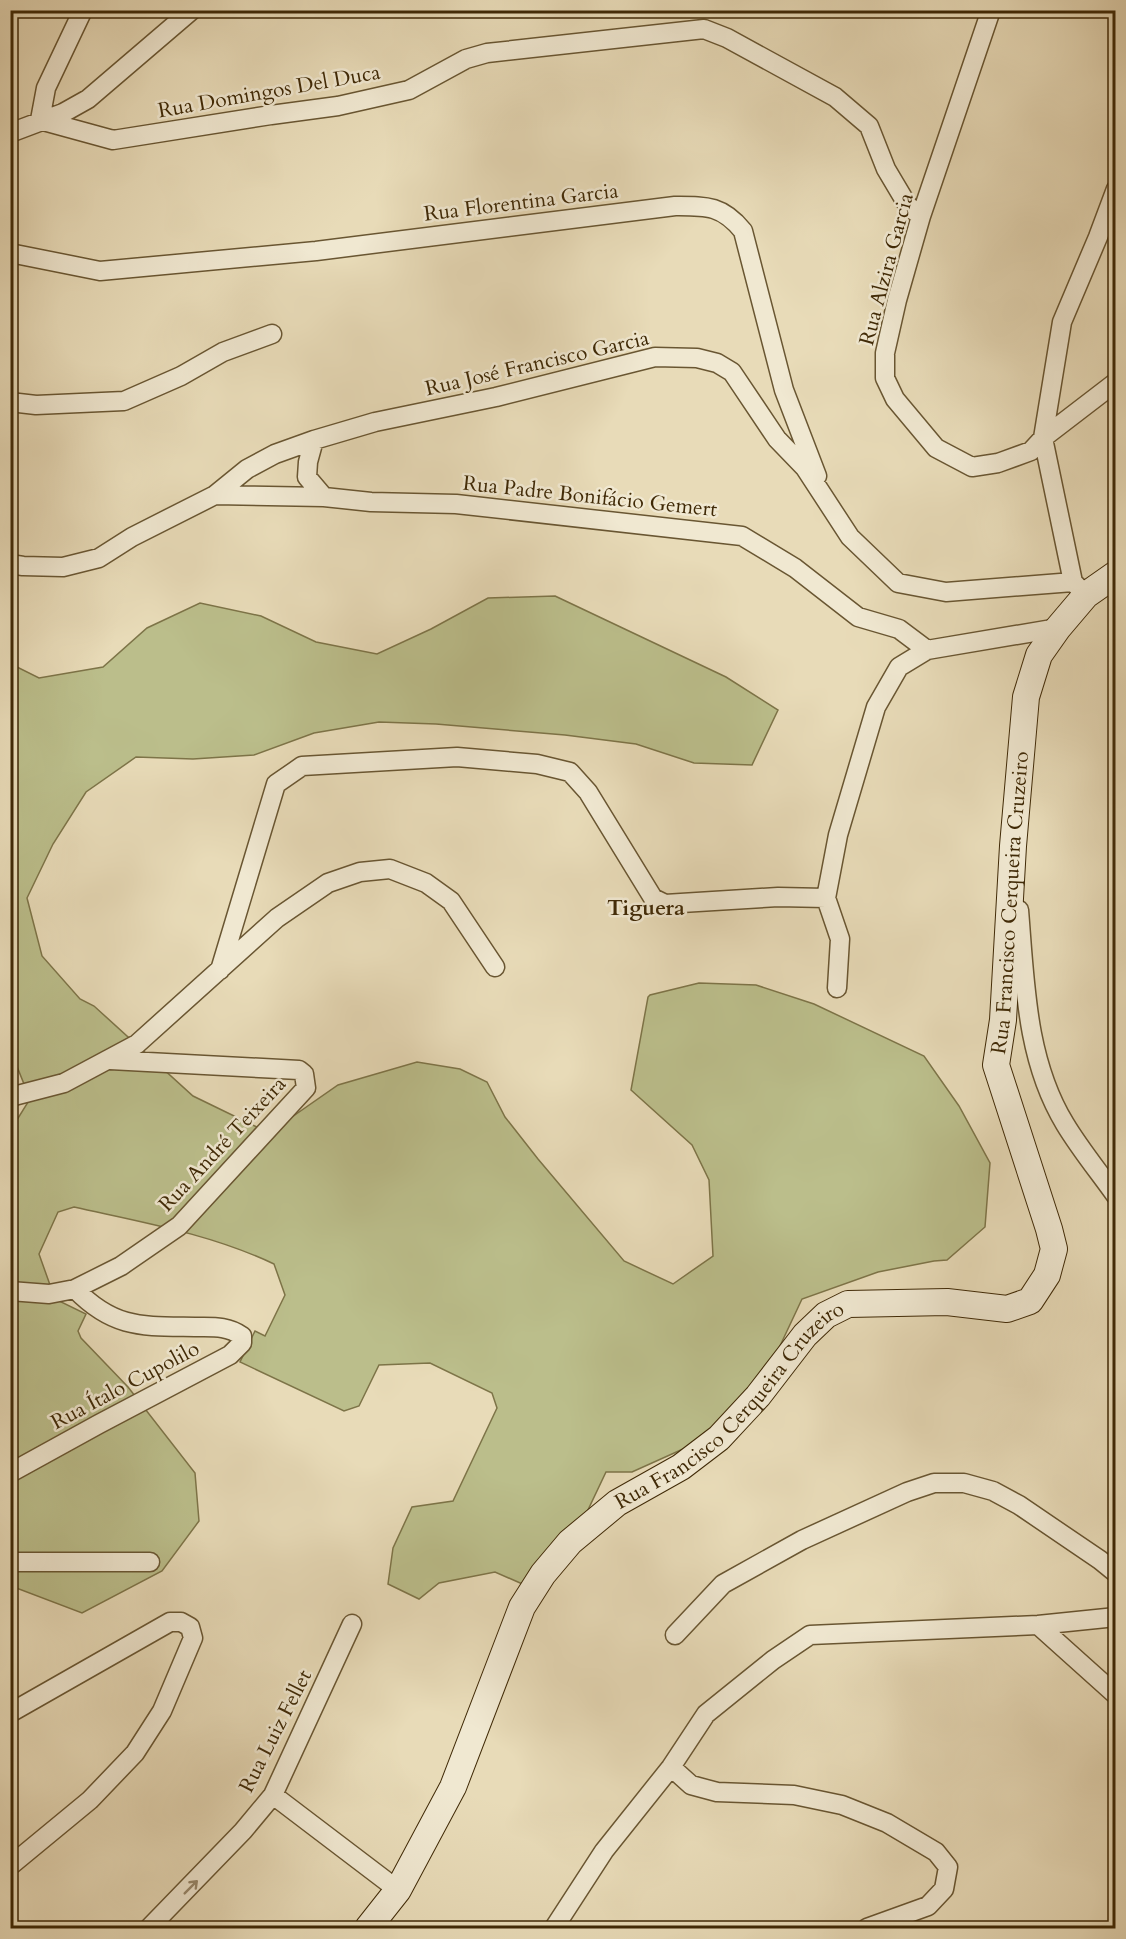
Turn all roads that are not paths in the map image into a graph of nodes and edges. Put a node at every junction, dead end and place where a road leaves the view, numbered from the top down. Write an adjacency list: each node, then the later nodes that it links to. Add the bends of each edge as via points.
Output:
1 (83, 10): 4 (street, via 46,88)
2 (192, 10): 4 (street, via 88,99)
3 (991, 10): 7 (street, Rua Alzira Garcia)
4 (40, 120): 5 (street); 7 (street, Rua Domingos Del Duca, via 113,140 338,106 409,90 466,59 487,53 704,29 835,96 869,126 886,169 908,206)
5 (10, 134)
6 (1116, 189): 12 (street, via 1062,322)
7 (921, 216): 12 (street, Rua Alzira Garcia, via 885,353 885,378 896,399 936,448 972,467 1031,451)
8 (10, 253): 16 (street, Rua Florentina Garcia, via 100,272 316,251 675,206 716,207 732,217 743,231 784,390)
9 (272, 334): 11 (street, via 223,352 124,401 36,405)
10 (1116, 382): 12 (street, Rua Alzira Garcia)
11 (10, 402)
12 (1043, 438): 19 (street)
13 (314, 440): 14 (street, Rua José Francisco Garcia, via 247,469); 15 (street, via 307,477); 16 (street, Rua José Francisco Garcia, via 375,422 496,397 655,357 697,358 732,372 777,439 805,468)
14 (214, 495): 15 (street, Rua Padre Bonifácio Gemert); 17 (street, Rua José Francisco Garcia, via 99,558 63,567)
15 (324, 497): 21 (street, Rua Padre Bonifácio Gemert, via 456,504 742,536 795,568 858,617 899,629)
16 (828, 506): 19 (street, Rua José Francisco Garcia, via 850,537 897,583 946,592)
17 (10, 564)
18 (1116, 574): 19 (main road, Rua Francisco Cerqueira Cruzeiro)
19 (1079, 588): 20 (main road, Rua Francisco Cerqueira Cruzeiro)
20 (1058, 628): 21 (street); 22 (main road, Rua Francisco Cerqueira Cruzeiro, via 1039,655 1026,696)
21 (927, 650): 23 (street, via 899,667 876,708 838,835)
22 (1013, 846): 29 (street, via 1027,1012 1041,1072 1065,1123); 45 (main road, Rua Francisco Cerqueira Cruzeiro, via 996,1065 1052,1239 1054,1249 1047,1275 1030,1301 1007,1309 947,1302 848,1304 826,1315 719,1438 681,1467 617,1503 570,1542 522,1607 453,1787)
23 (826, 897): 25 (street, via 665,904 653,898 588,792 570,772 537,764 457,757 302,766 276,784); 26 (street, via 840,939)
24 (495, 967): 25 (street, via 451,901 426,883 390,869 360,872 328,883 278,918)
25 (220, 970): 27 (street, via 137,1044)
26 (837, 988)
27 (110, 1060): 28 (street, via 64,1083); 30 (street, Rua André Teixeira, via 299,1070 304,1074 306,1088 179,1226 121,1266)
28 (10, 1097)
29 (1116, 1196)
30 (75, 1288): 31 (street, via 49,1294); 32 (street, Rua Ítalo Cupolilo, via 100,1311 126,1323 159,1328 229,1329 243,1339 230,1355)
31 (10, 1291)
32 (10, 1473)
33 (10, 1562): 34 (street)
34 (150, 1562)
35 (1116, 1573): 39 (street, via 993,1491 964,1484 934,1483 802,1540 723,1584)
36 (1116, 1617): 38 (street)
37 (352, 1624): 43 (street, Rua Luiz Fellet)
38 (1038, 1625): 40 (street); 42 (street, via 810,1635 706,1714)
39 (675, 1635)
40 (1116, 1695)
41 (10, 1713): 44 (street, via 170,1622 181,1622 190,1628 193,1638 162,1711 135,1754 90,1800)
42 (671, 1767): 48 (street, via 604,1851); 49 (street, via 691,1785 717,1792 794,1795 842,1805 887,1823 936,1852 948,1867 944,1889 928,1906)
43 (273, 1795): 45 (street); 46 (street, Rua Luiz Fellet, one-way to 43)
44 (10, 1866)
45 (398, 1890): 47 (main road, Rua Francisco Cerqueira Cruzeiro)
46 (149, 1929)
47 (368, 1929)
48 (554, 1929)
49 (867, 1929)

